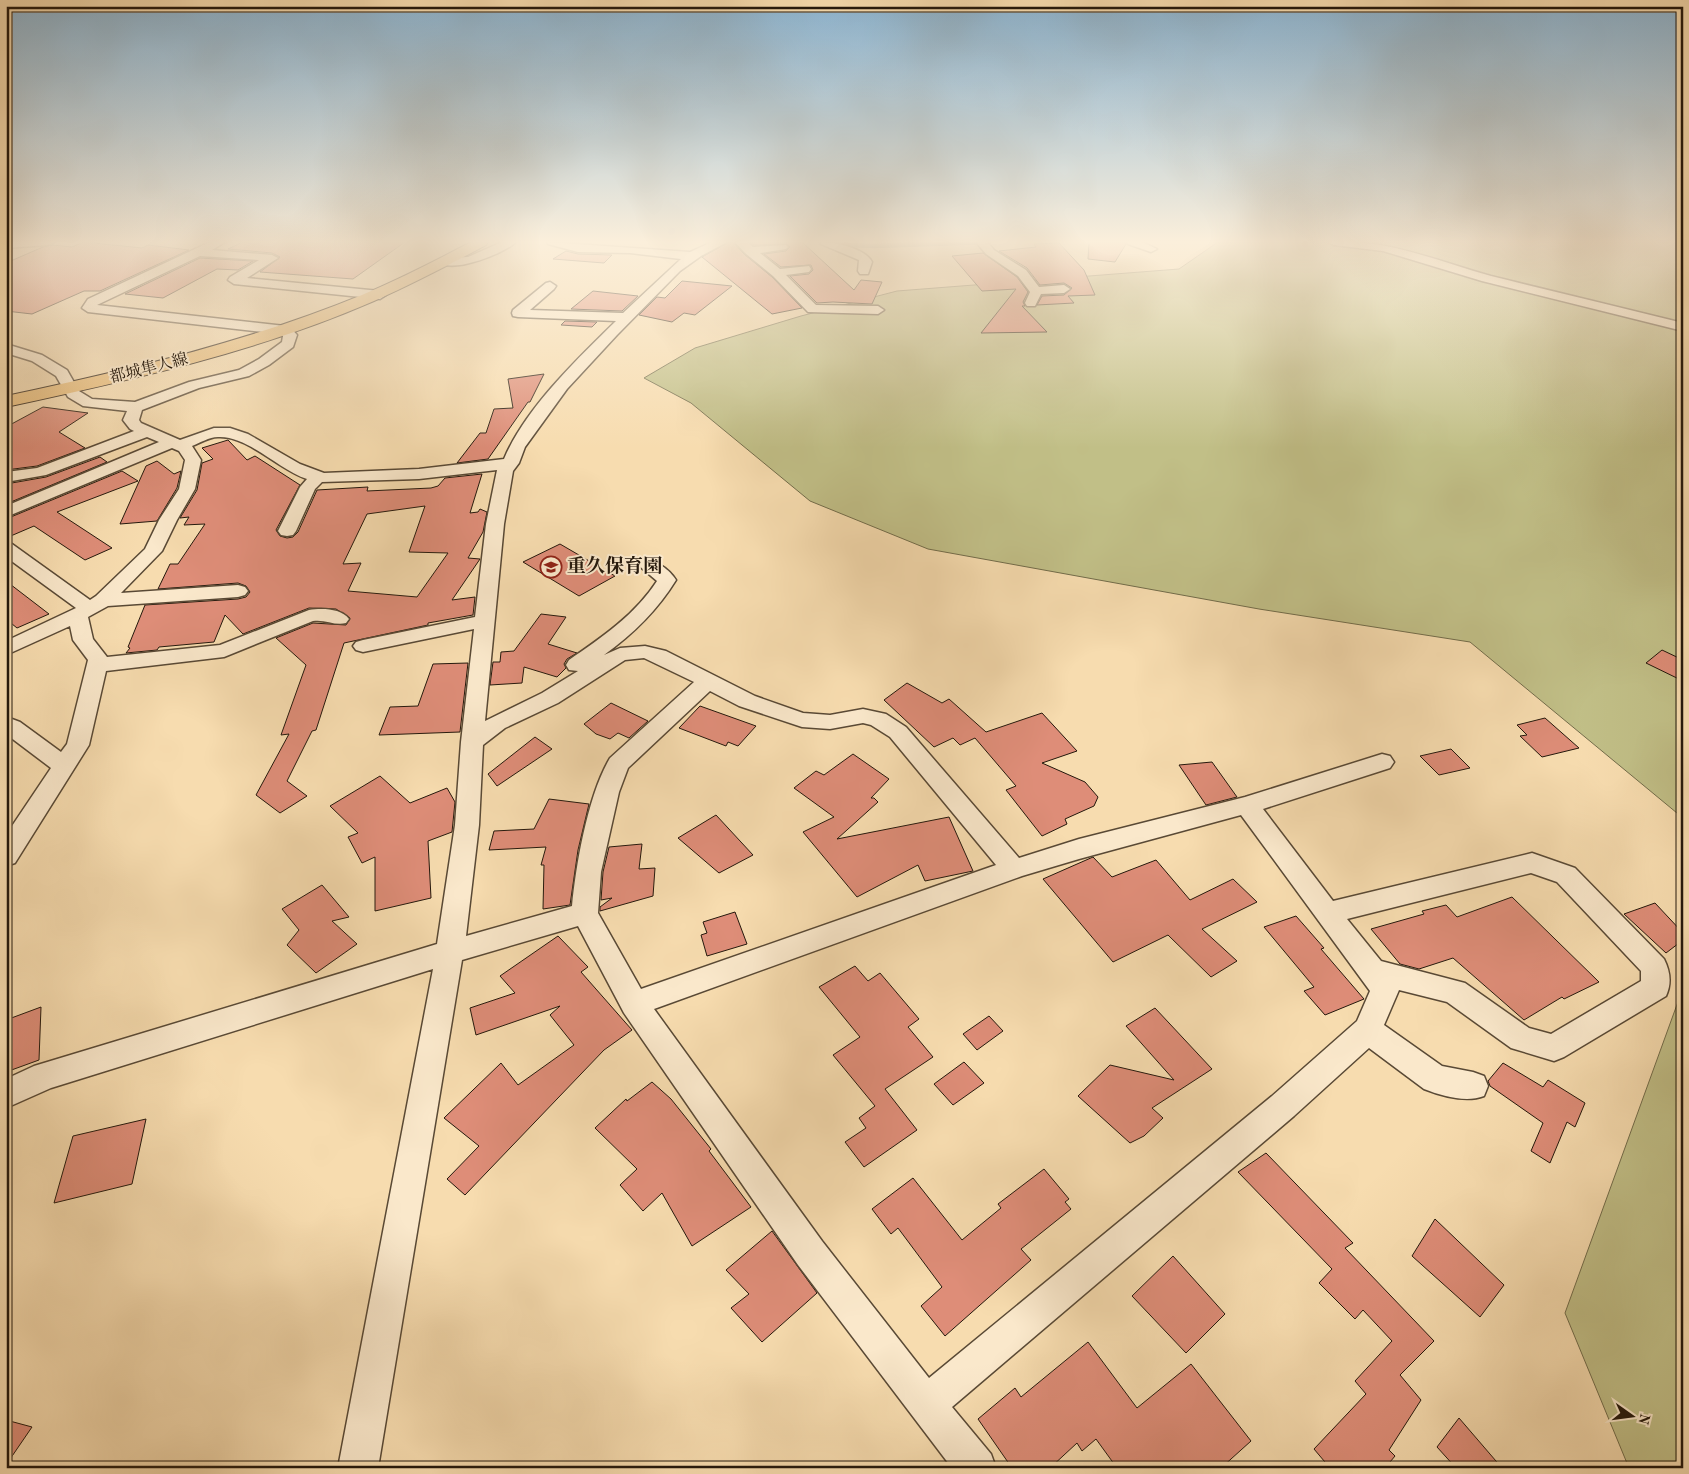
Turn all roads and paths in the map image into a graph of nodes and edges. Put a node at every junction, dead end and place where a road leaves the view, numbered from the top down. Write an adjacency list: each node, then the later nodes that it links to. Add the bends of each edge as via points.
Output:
1 (113, 311): 8 (street)
2 (335, 311): 8 (main road, 都城隼人線)
3 (520, 311): 6 (street)
4 (632, 311): 6 (street)
5 (1618, 311): 7 (street)
6 (626, 317): 15 (street, via 572,373 516,448)
7 (1683, 327)
8 (284, 330): 10 (main road, 都城隼人線, via 221,350); 12 (street, via 290,335 288,344 244,373 194,385)
9 (6, 348): 10 (street, via 37,358 62,374)
10 (70, 388): 11 (main road, 都城隼人線); 12 (street, via 73,394 88,403)
11 (6, 402)
12 (136, 408): 13 (street, via 131,420)
13 (146, 432): 14 (street); 16 (street, via 40,472)
14 (175, 444): 17 (street, via 228,432); 18 (street); 23 (street, via 185,448 193,460 187,489 153,551)
15 (511, 463): 17 (street, via 392,476); 25 (street, via 505,470 495,524)
16 (6, 477)
17 (318, 477): 19 (street, via 308,488)
18 (6, 512)
19 (287, 532)
20 (6, 548): 23 (street)
21 (646, 564): 30 (street, via 667,580 658,596 624,631)
22 (238, 591): 23 (street)
23 (90, 608): 27 (street); 28 (street, via 83,640 98,660)
24 (339, 619): 28 (street, via 322,614 309,616 224,651)
25 (485, 621): 26 (street); 32 (street)
26 (363, 646)
27 (6, 649)
28 (97, 665): 34 (street, via 78,745)
29 (707, 682): 30 (street, via 659,656 645,652 620,654 550,698); 37 (street, via 747,701 802,720 830,722 863,716 878,720 898,732); 38 (street, via 618,764 607,792 588,872)
30 (497, 724): 32 (street)
31 (12, 728): 34 (street)
32 (472, 742): 40 (street, via 467,826)
33 (1382, 762): 35 (street)
34 (64, 766): 36 (street)
35 (1247, 805): 37 (street); 39 (street)
36 (6, 856)
37 (1014, 869): 42 (street)
38 (585, 913): 40 (street); 42 (street)
39 (1327, 913): 41 (street); 41 (street, via 1532,863 1566,875 1654,967 1656,987 1554,1048 1521,1039 1454,992)
40 (450, 952): 45 (street, via 45,1076); 47 (street)
41 (1372, 971): 43 (street, via 1385,989)
42 (634, 1004): 46 (street, via 810,1253)
43 (1368, 1030): 44 (street, via 1435,1079); 46 (street, via 1283,1106)
44 (1473, 1086)
45 (6, 1094)
46 (926, 1405): 48 (street)
47 (358, 1468)
48 (977, 1468)

